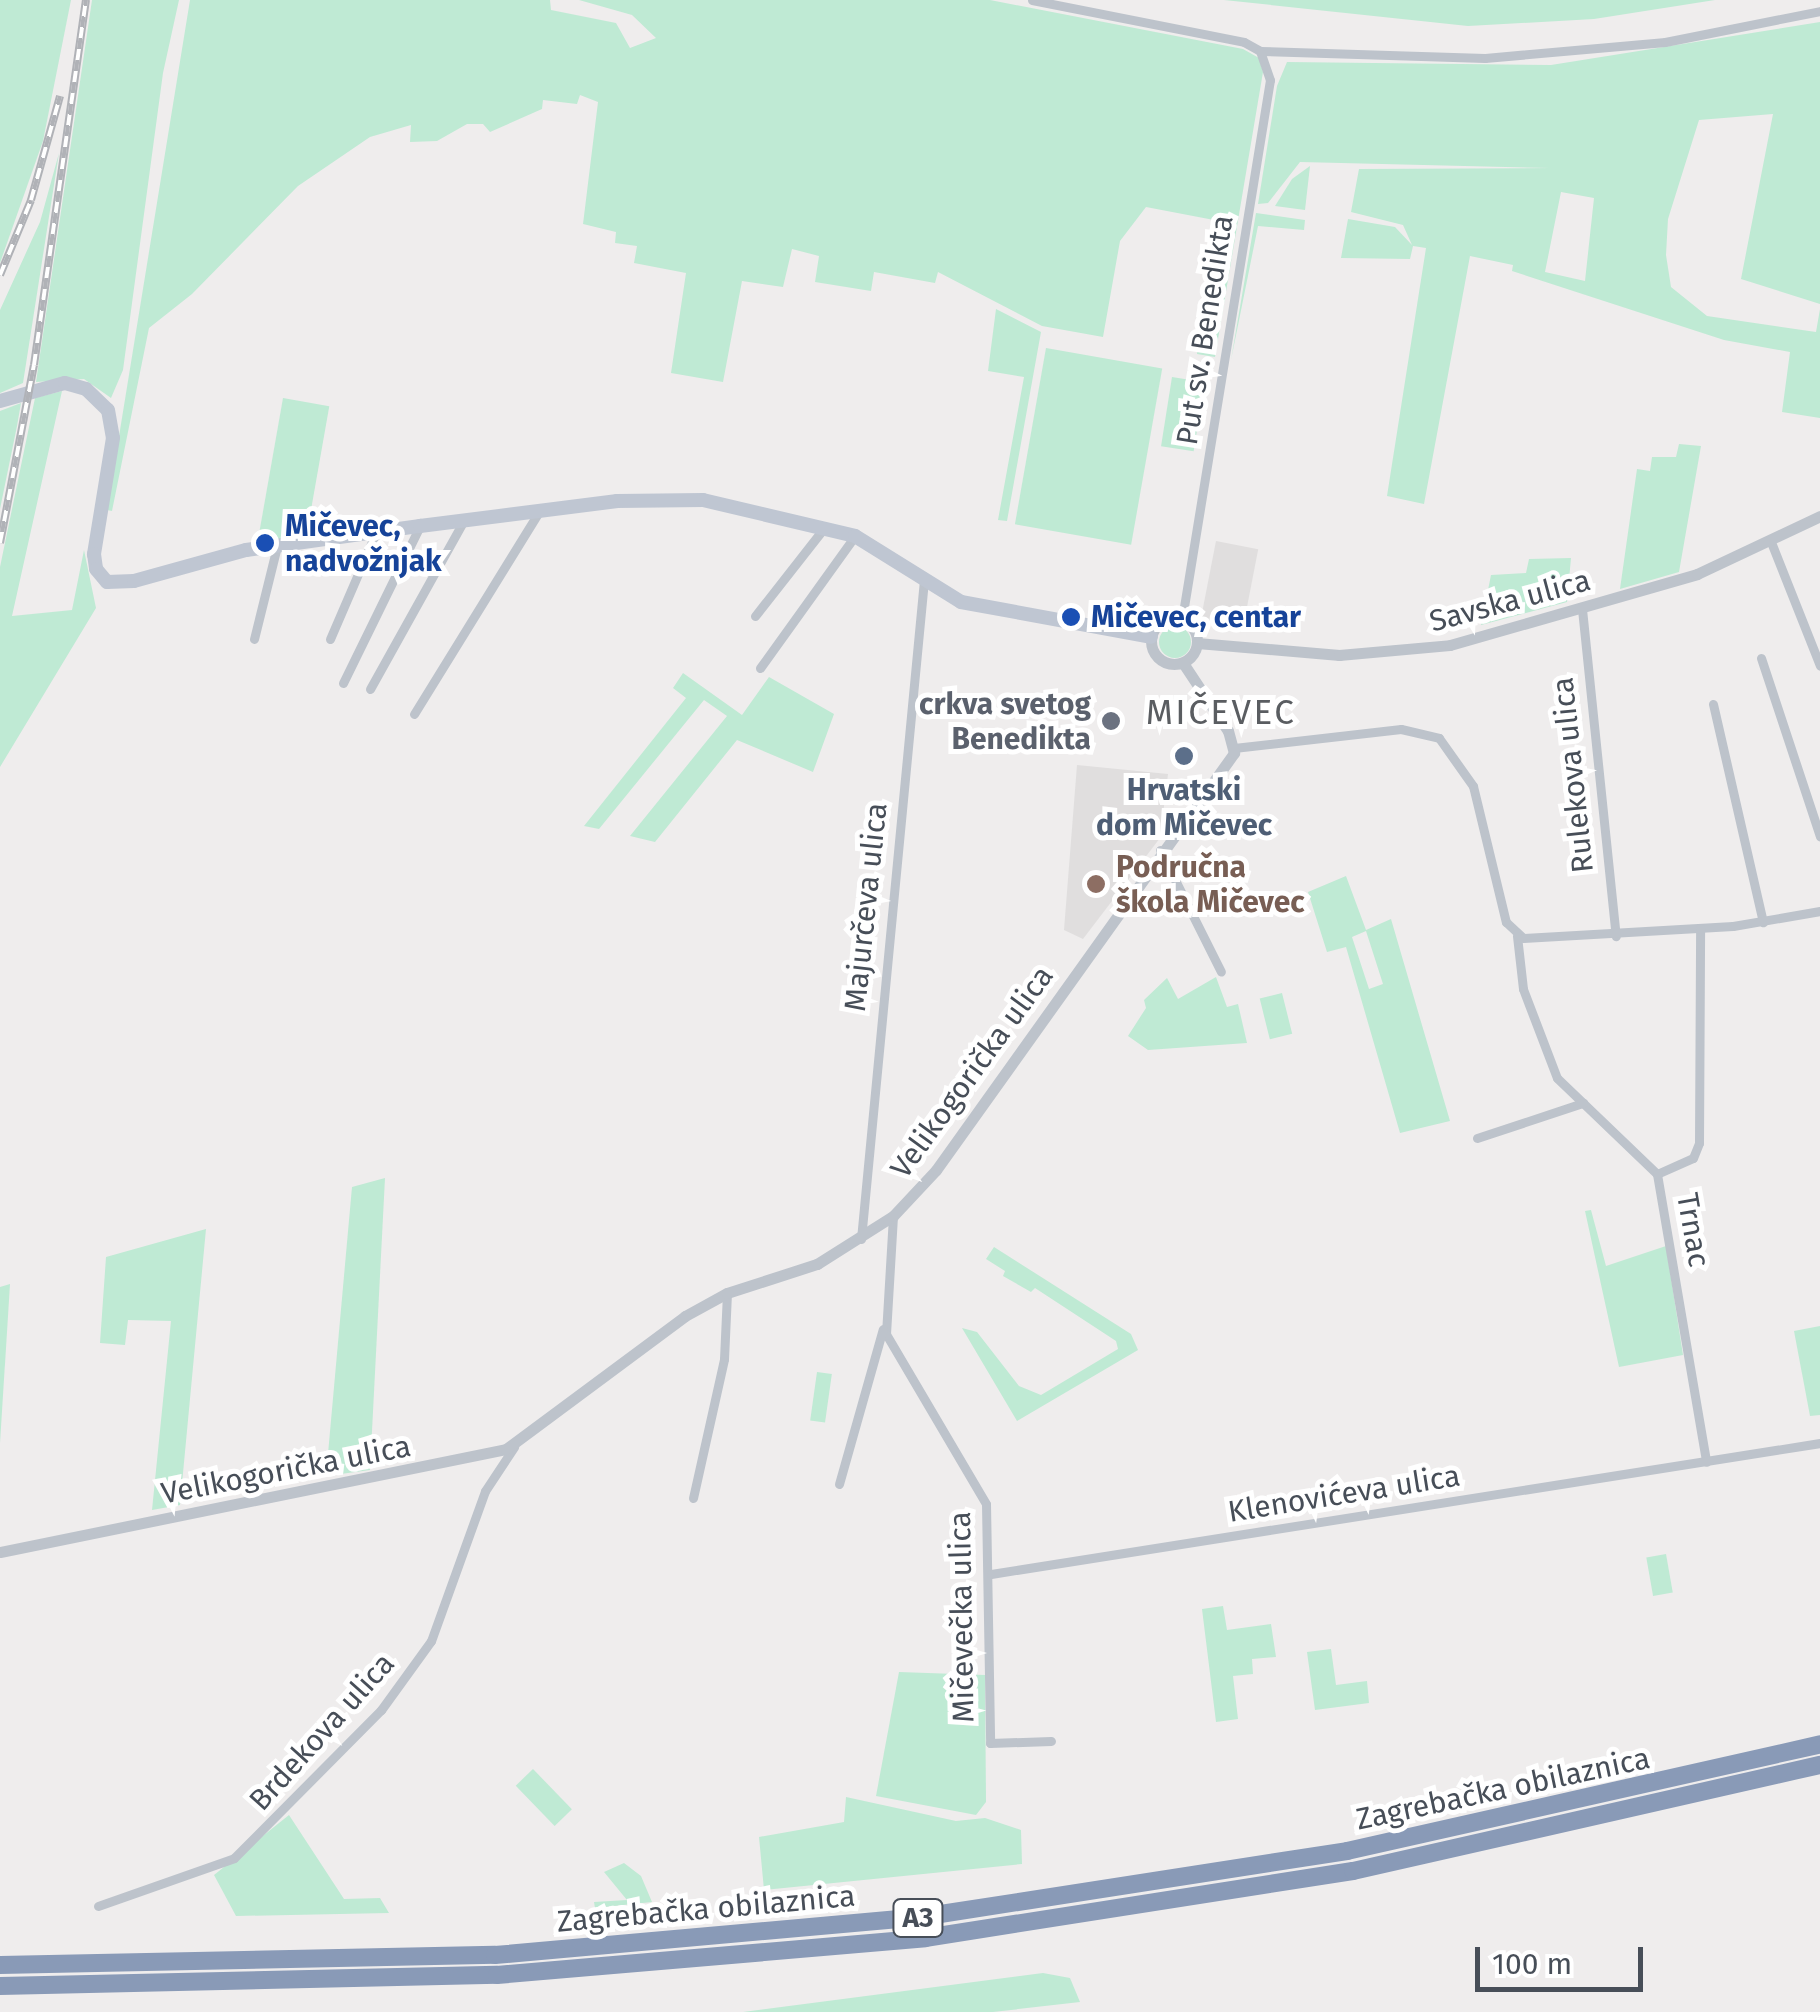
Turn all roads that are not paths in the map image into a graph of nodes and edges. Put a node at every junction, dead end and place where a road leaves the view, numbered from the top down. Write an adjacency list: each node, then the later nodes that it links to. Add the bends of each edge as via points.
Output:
1 (1032, 0): 3 (street)
2 (1820, 11): 3 (street, via 1564,54)
3 (1260, 51): 17 (street, Put sv. Benedikta, via 1270,80)
4 (0, 401): 13 (main road, via 42,386 80,386 111,416 94,554 99,576 112,582)
5 (540, 510): 7 (main road); 9 (main road, via 703,500); 29 (street)
6 (1820, 516): 12 (street, Savska ulica)
7 (464, 520): 8 (main road); 27 (street)
8 (420, 526): 10 (main road); 26 (street)
9 (826, 526): 11 (main road); 16 (street)
10 (376, 532): 13 (main road); 19 (street)
11 (855, 536): 14 (main road); 25 (street)
12 (1771, 542): 15 (street, Savska ulica, via 1697,574); 24 (street)
13 (276, 546): 20 (street)
14 (924, 580): 18 (main road, via 986,609); 43 (street, Majurčeva ulica)
15 (1582, 609): 21 (street, Savska ulica, via 1396,654 1305,655); 37 (street, Rulekova ulica)
16 (755, 616)
17 (1182, 619): 18 (street, via 1163,620); 21 (street)
18 (1150, 637): 23 (street, via 1162,661)
19 (330, 639)
20 (254, 640)
21 (1197, 643): 23 (street)
22 (1761, 658): 31 (street)
23 (1183, 663): 30 (street)
24 (1820, 666)
25 (760, 668)
26 (343, 683)
27 (370, 689)
28 (1713, 704): 34 (street)
29 (414, 714)
30 (1234, 748): 32 (street, Velikogorička ulica); 36 (street, Trnac, via 1401,729 1439,738 1474,786 1499,898)
31 (1820, 836)
32 (1160, 849): 38 (street); 42 (street, Velikogorička ulica, via 936,1170)
33 (1820, 911): 34 (street)
34 (1763, 922): 35 (street)
35 (1700, 928): 37 (street); 41 (street, via 1699,1144 1693,1158)
36 (1516, 936): 37 (street); 39 (street, Trnac, via 1514,954 1542,1046 1557,1078)
37 (1616, 936)
38 (1221, 972)
39 (1583, 1103): 40 (street); 41 (street, Trnac)
40 (1477, 1138)
41 (1656, 1174): 48 (street, Trnac)
42 (893, 1216): 43 (street, Velikogorička ulica); 45 (street)
43 (861, 1239): 44 (street, Velikogorička ulica, via 818,1264)
44 (727, 1293): 47 (street, Velikogorička ulica, via 671,1325); 50 (street, via 724,1359)
45 (884, 1326): 49 (street); 52 (street, Mičevečka ulica, via 983,1492)
46 (1820, 1443): 48 (street, Klenovićeva ulica)
47 (516, 1444): 51 (street, Velikogorička ulica, via 472,1459); 56 (street, Brdekova ulica, via 485,1491 431,1642 381,1710 234,1858)
48 (1706, 1462): 52 (street, Klenovićeva ulica)
49 (838, 1484)
50 (693, 1498)
51 (0, 1552)
52 (990, 1574): 53 (street, Mičevečka ulica, via 990,1743)
53 (1051, 1741)
54 (1820, 1744): 57 (highway, Zagrebačka obilaznica / A3, via 1405,1840 921,1917 495,1955)
55 (1820, 1765): 58 (highway, Zagrebačka obilaznica / A3, via 1353,1871 924,1938 447,1978)
56 (98, 1906)
57 (0, 1965)
58 (0, 1986)

